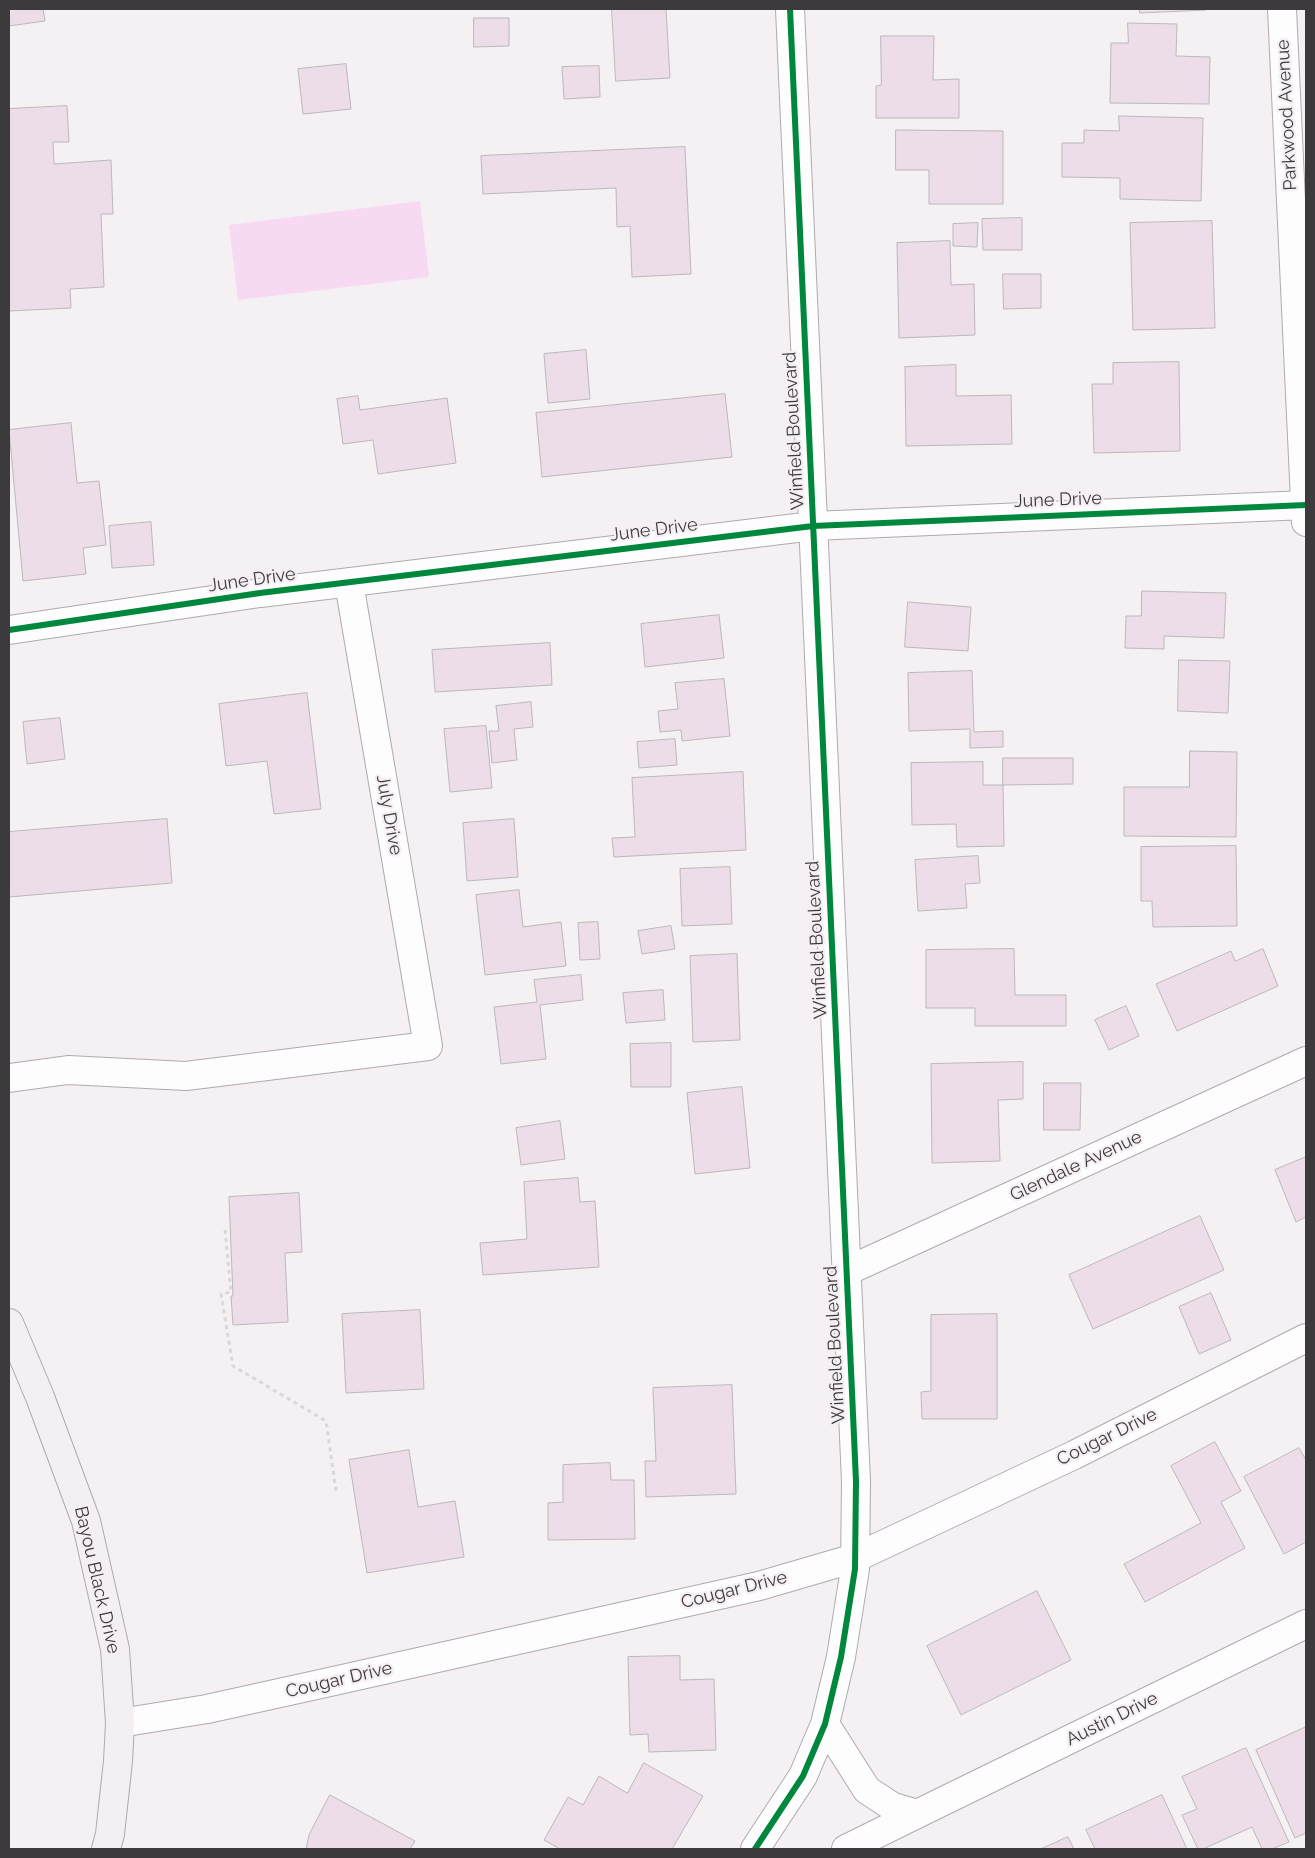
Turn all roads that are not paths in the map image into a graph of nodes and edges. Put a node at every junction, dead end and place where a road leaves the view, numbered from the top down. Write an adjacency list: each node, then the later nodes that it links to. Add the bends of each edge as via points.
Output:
1 (790, 9): 4 (street, Winfield Boulevard)
2 (1282, 9): 3 (street, Parkwood Avenue)
3 (1306, 510): 4 (street, June Drive)
4 (813, 526): 5 (street, June Drive); 9 (street, Winfield Boulevard)
5 (349, 583): 6 (street, June Drive); 8 (street, July Drive, via 428,1046 186,1076 68,1070)
6 (9, 630)
7 (1306, 1061): 9 (street, Glendale Avenue)
8 (9, 1078)
9 (847, 1271): 12 (street, Winfield Boulevard, via 856,1481)
10 (9, 1323): 14 (main road, Bayou Black Drive, via 86,1521 115,1649)
11 (1306, 1338): 12 (street, Cougar Drive, via 1074,1454)
12 (855, 1558): 14 (street, Cougar Drive, via 759,1586 325,1683 208,1709); 15 (street, Winfield Boulevard, via 841,1657)
13 (1306, 1624): 16 (street, Austin Drive)
14 (120, 1722): 17 (main road, Bayou Black Drive)
15 (825, 1724): 16 (street, via 867,1790 893,1807); 18 (street, Winfield Boulevard, via 803,1776)
16 (917, 1814): 19 (street, Austin Drive)
17 (106, 1849)
18 (755, 1849)
19 (846, 1849)

